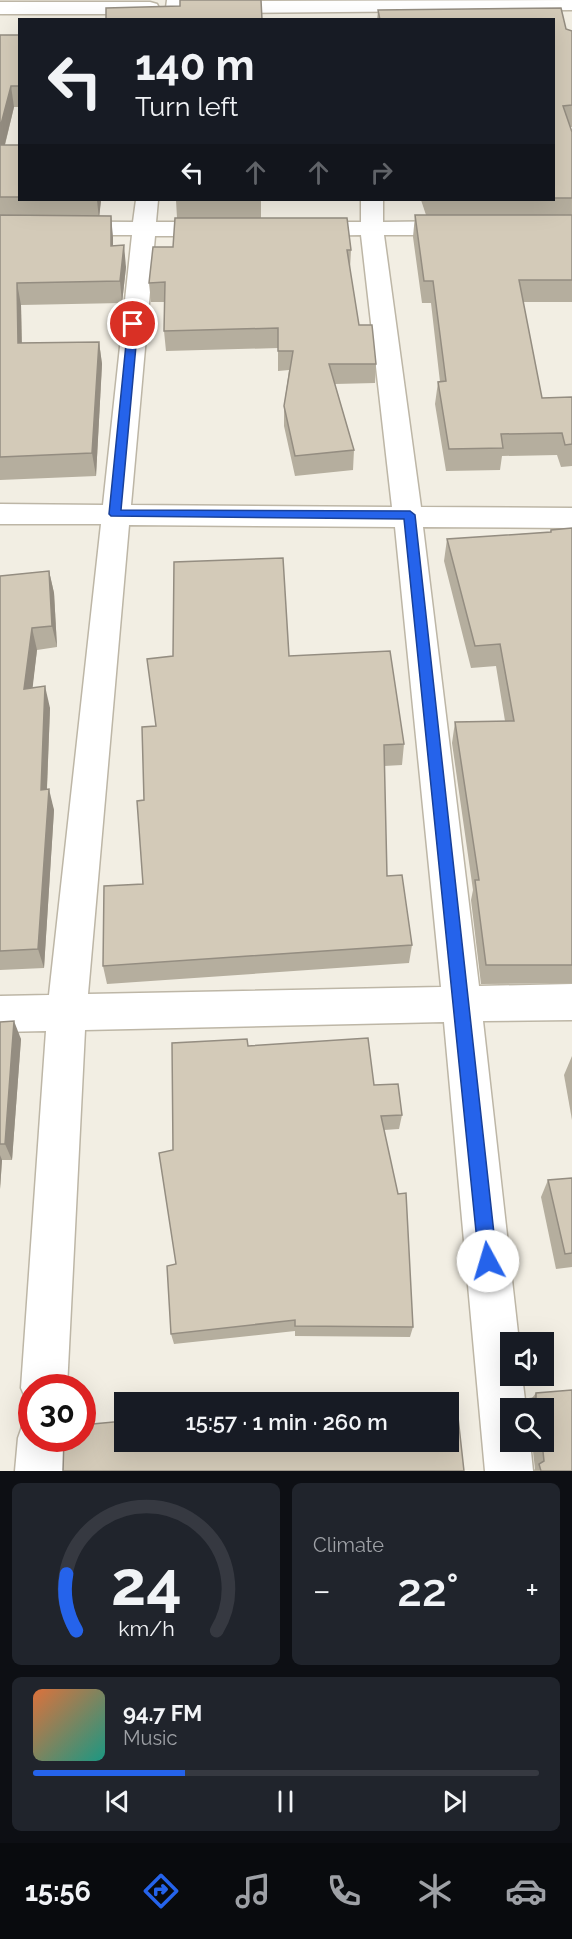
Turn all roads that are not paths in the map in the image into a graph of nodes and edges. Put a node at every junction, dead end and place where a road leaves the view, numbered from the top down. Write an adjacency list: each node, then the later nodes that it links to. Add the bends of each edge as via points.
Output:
1 (561, 3): 4 (street)
2 (176, 4): 3 (street); 4 (street)
3 (0, 8)
4 (368, 11): 5 (street); 6 (street)
5 (283, 18)
6 (572, 18)
7 (0, 21): 8 (street)
8 (18, 21)
9 (372, 201): 12 (street)
10 (145, 214): 11 (street); 14 (street); 17 (street)
11 (0, 228)
12 (372, 228): 13 (street); 15 (street); 18 (street)
13 (478, 228)
14 (246, 229)
15 (280, 229)
16 (0, 514): 17 (street)
17 (115, 514): 18 (street); 22 (street)
18 (410, 515): 19 (street); 21 (street)
19 (572, 518)
20 (572, 1002): 21 (street)
21 (463, 1004): 22 (street); 27 (street)
22 (67, 1011): 23 (street); 24 (street)
23 (0, 1014)
24 (45, 1374)
25 (40, 1452): 26 (street)
26 (39, 1471)
27 (509, 1471)

